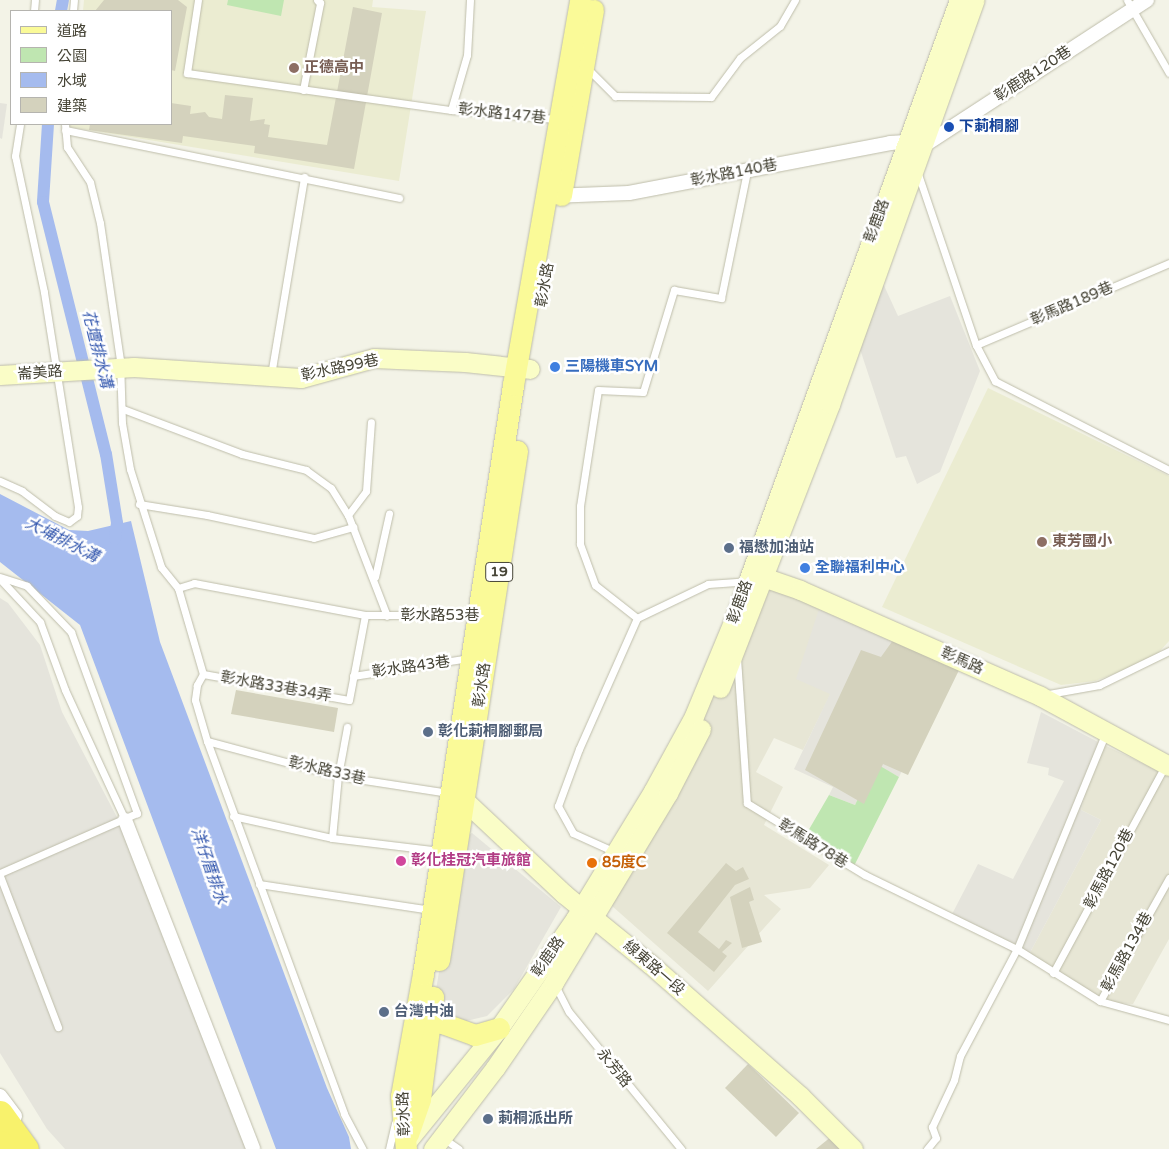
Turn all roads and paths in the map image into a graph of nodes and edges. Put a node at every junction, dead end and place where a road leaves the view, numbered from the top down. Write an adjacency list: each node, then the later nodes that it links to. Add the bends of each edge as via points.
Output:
1 (198, 0): 13 (lane, via 187,73)
2 (317, 0): 13 (lane, via 320,3)
3 (470, 0): 14 (lane, 彰水路147巷, via 467,55)
4 (580, 0): 15 (main road, 彰水路 / 19)
5 (594, 0): 11 (main road, 彰水路 / 19)
6 (796, 0): 11 (lane, via 780,26 740,58 711,97 615,96)
7 (959, 0): 18 (main road, 彰鹿路)
8 (975, 0): 18 (main road, 彰鹿路)
9 (1147, 0): 10 (street, 彰鹿路120巷)
10 (1130, 5): 12 (lane); 18 (street, 彰鹿路120巷)
11 (584, 64): 15 (main road, 彰水路 / 19)
12 (1169, 73)
13 (303, 90): 14 (lane)
14 (451, 110): 15 (lane, 彰水路147巷)
15 (566, 119): 21 (main road, 彰水路 / 19)
16 (20, 125): 27 (lane, via 15,156 44,292)
17 (65, 127): 20 (lane); 25 (lane, via 67,147 90,182 100,223)
18 (913, 151): 19 (street, 彰水路140巷); 24 (lane); 40 (main road, 彰鹿路)
19 (747, 171): 21 (street, 彰水路140巷, via 629,192); 45 (lane, via 721,298 674,290 643,392 598,390 580,506 580,544 595,585)
20 (304, 177): 22 (lane); 29 (lane)
21 (554, 197): 26 (main road, 彰水路 / 19)
22 (399, 198)
23 (1169, 263): 24 (lane, 彰馬路189巷)
24 (976, 345): 32 (lane, via 995,381)
25 (117, 368): 27 (main road, 崙美路); 29 (main road, 彰水路99巷); 30 (lane)
26 (523, 368): 29 (main road, 彰水路99巷, via 374,358 301,378); 44 (main road, 彰水路 / 19)
27 (56, 372): 28 (main road, 崙美路); 33 (lane, via 77,516 69,522 55,516 22,492)
28 (0, 375)
29 (271, 376)
30 (124, 409): 34 (lane, via 124,438); 35 (lane, via 242,454 306,470 331,488)
31 (371, 422): 35 (lane, via 366,491)
32 (1169, 470)
33 (0, 481)
34 (138, 504): 37 (lane, via 314,538); 41 (lane, 彰水路33巷34弄, via 161,567)
35 (348, 514): 37 (lane)
36 (389, 514): 38 (lane)
37 (353, 527): 38 (lane)
38 (375, 577): 43 (lane)
39 (0, 578): 59 (lane, via 40,622 65,690); 59 (lane, via 27,586 71,632 137,813)
40 (755, 579): 45 (lane, via 708,584); 46 (main road, 彰鹿路); 51 (main road, 彰馬路, via 800,590); 62 (main road, 彰鹿路, via 694,716 653,792)
41 (178, 588): 42 (lane, 彰水路53巷, via 194,583); 49 (lane, 彰水路33巷34弄)
42 (365, 615): 43 (lane, 彰水路53巷); 50 (lane)
43 (387, 616): 44 (lane, 彰水路53巷)
44 (484, 616): 48 (main road, 彰水路 / 19); 57 (main road, 彰水路 / 19)
45 (637, 618): 62 (lane, via 579,749 558,806 573,833)
46 (736, 651): 67 (main road, 彰鹿路, via 668,793); 68 (lane, 彰馬路78巷, via 748,803 865,876)
47 (1169, 651): 51 (lane, via 1099,685)
48 (470, 658): 50 (lane, 彰水路43巷); 57 (main road, 彰水路 / 19)
49 (203, 674): 50 (lane, 彰水路33巷34弄, via 348,700); 54 (lane, 彰水路33巷34弄, via 195,700)
50 (353, 676)
51 (1040, 696): 53 (main road, 彰馬路)
52 (347, 727): 56 (lane)
53 (1106, 732): 55 (main road, 彰馬路); 68 (lane)
54 (207, 741): 56 (lane, 彰水路33巷); 58 (lane, 彰水路33巷34弄)
55 (1167, 765): 69 (lane, 彰馬路120巷)
56 (338, 776): 57 (lane, 彰水路33巷); 60 (lane)
57 (457, 797): 61 (main road, 彰水路 / 19); 67 (main road, 線東路一段); 72 (main road, 彰水路 / 19)
58 (233, 816): 60 (lane); 65 (lane, 彰水路33巷34弄)
59 (125, 820): 63 (lane); 84 (street)
60 (332, 838): 61 (lane)
61 (440, 851): 66 (main road, 彰水路 / 19)
62 (615, 852): 67 (main road, 彰鹿路)
63 (0, 874): 74 (lane)
64 (1169, 878): 71 (lane, 彰馬路134巷)
65 (259, 884): 66 (lane); 85 (lane, 彰水路33巷34弄, via 344,1114)
66 (432, 910): 80 (main road, 彰水路 / 19, via 401,1096)
67 (587, 911): 70 (main road, 彰鹿路); 75 (main road, 彰鹿路); 88 (main road, 線東路一段, via 800,1096)
68 (1017, 949): 69 (lane); 89 (lane, via 960,1056 954,1080 932,1127 936,1138)
69 (1053, 973): 71 (lane)
70 (554, 982): 78 (main road, 彰鹿路, via 496,1068); 87 (lane, 永芳路, via 569,1012)
71 (1100, 1001): 73 (lane)
72 (431, 1010): 75 (main road, via 442,1023 475,1036); 80 (main road, 彰水路 / 19, via 420,1099)
73 (1169, 1020)
74 (58, 1027)
75 (499, 1028): 80 (main road, 彰鹿路)
76 (0, 1096): 83 (street)
77 (0, 1113): 82 (highway)
78 (437, 1142): 86 (lane)
79 (0, 1143): 81 (highway)
80 (399, 1148)
81 (4, 1149)
82 (26, 1149)
83 (39, 1149)
84 (253, 1149)
85 (363, 1149)
86 (459, 1149)
87 (681, 1149)
88 (853, 1149)
89 (927, 1149)

